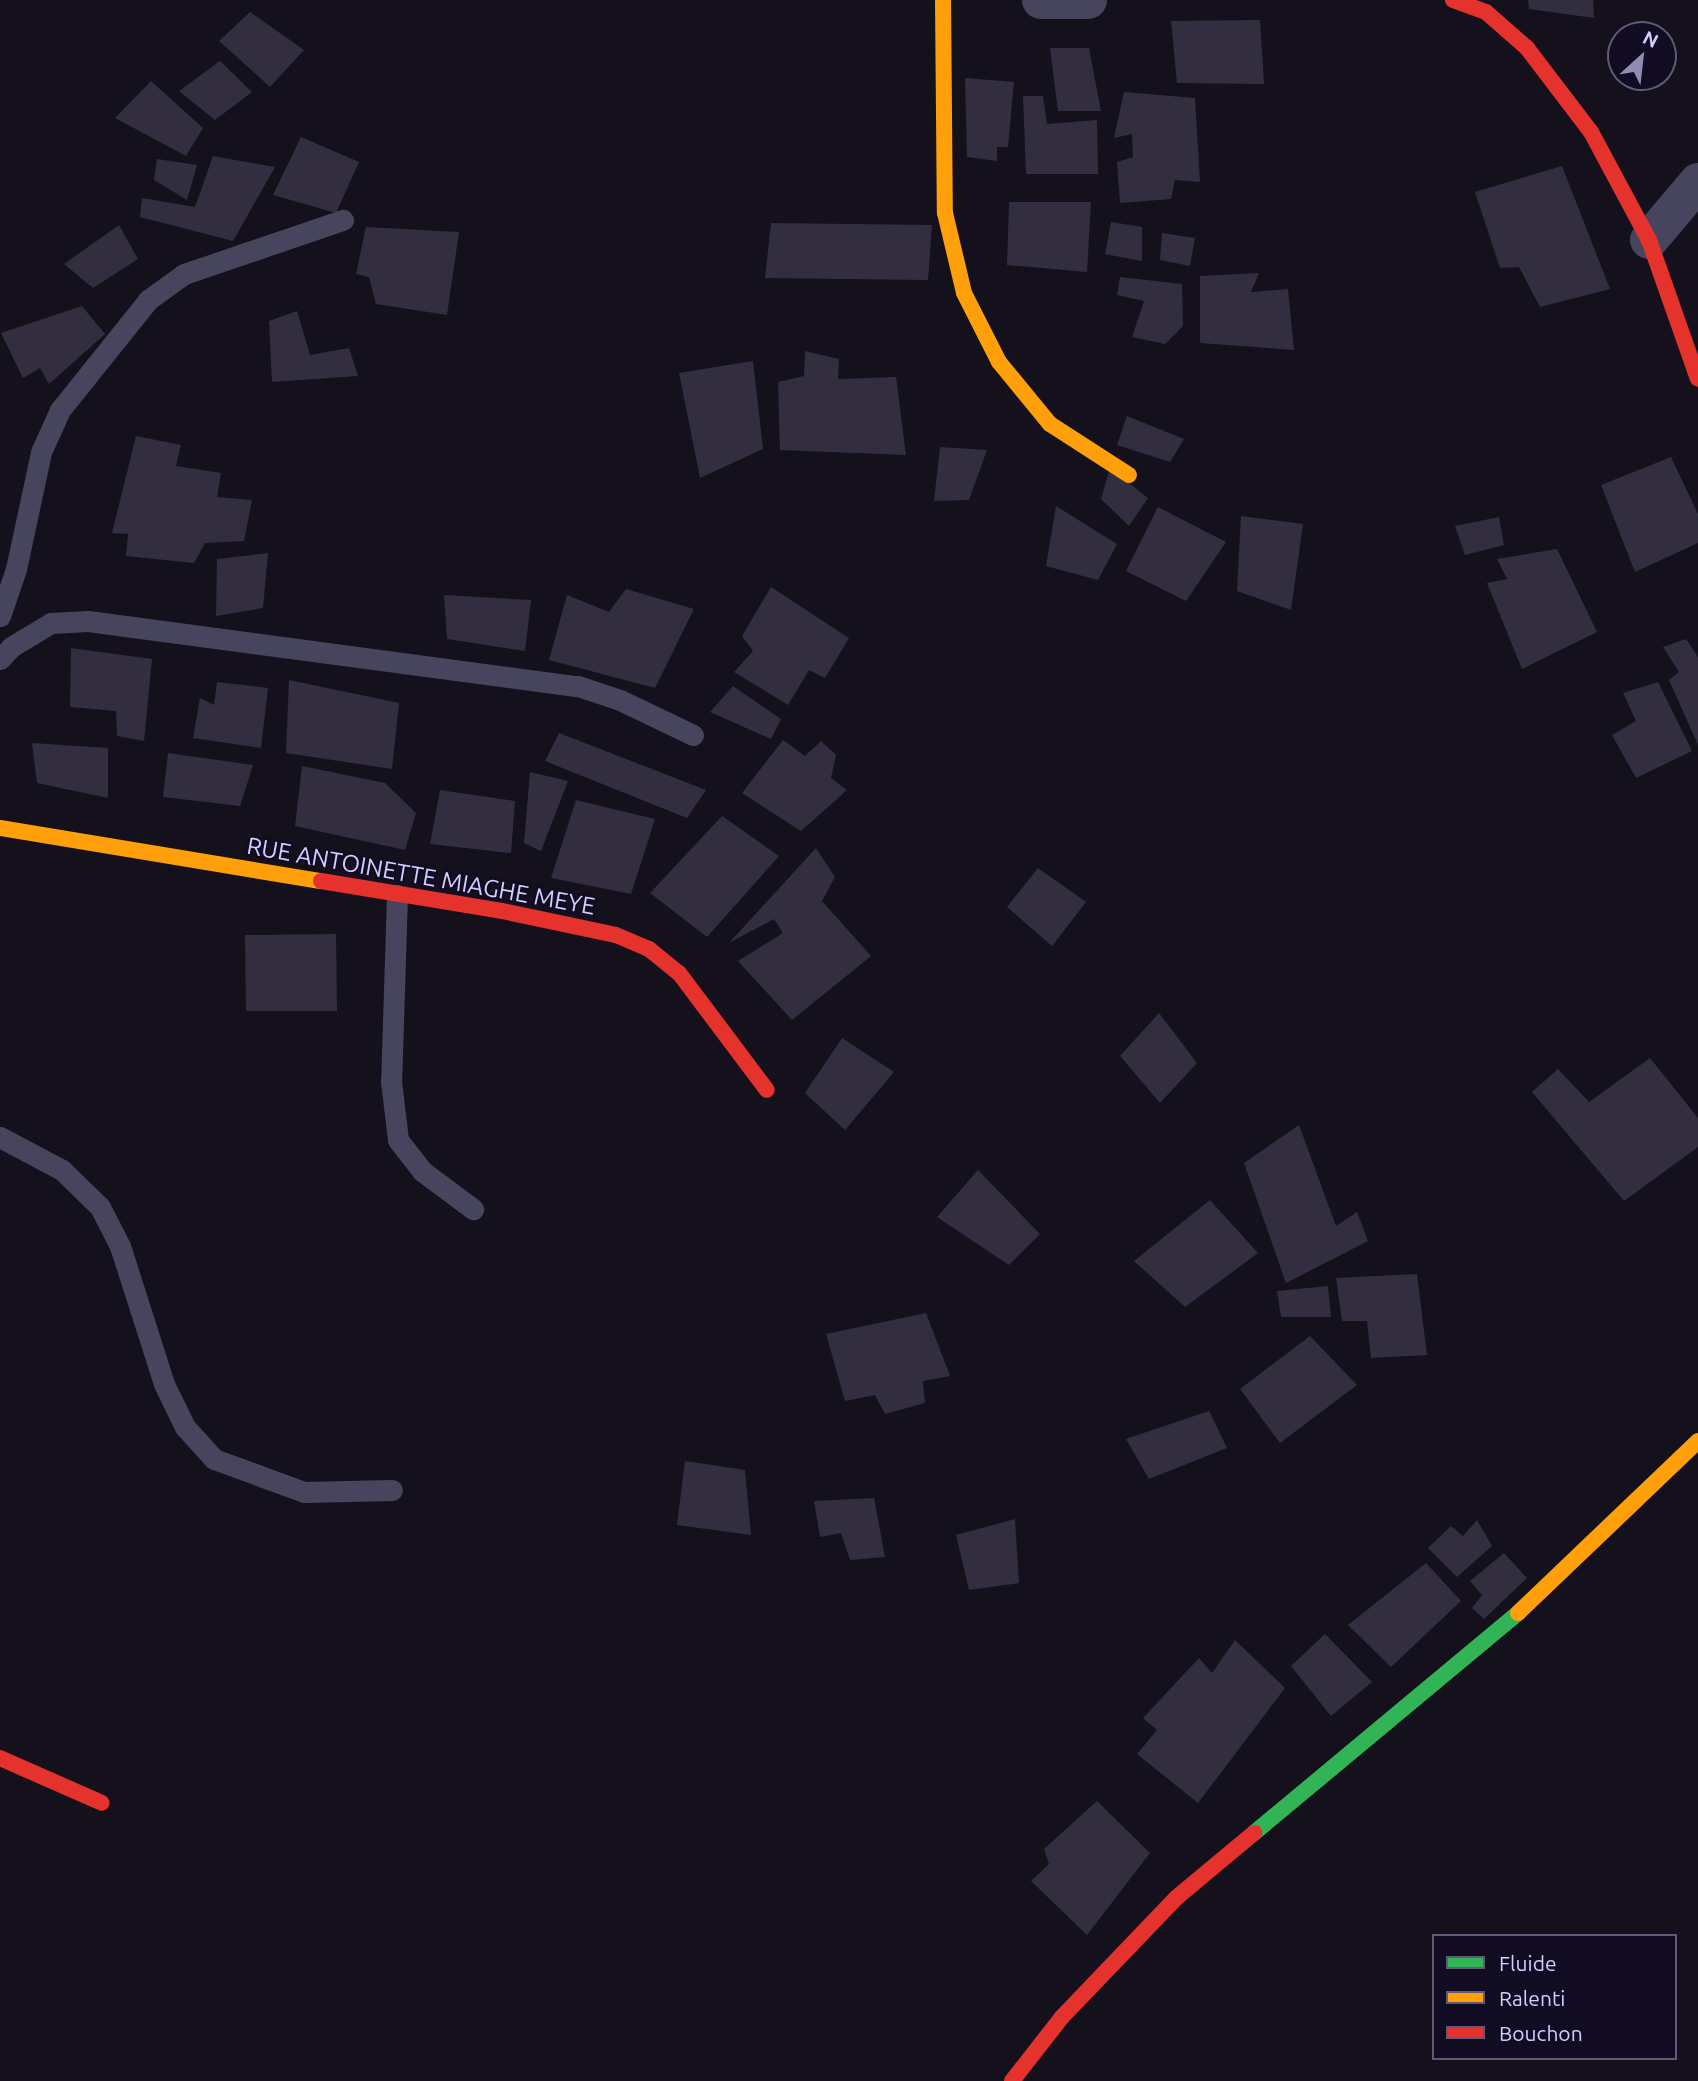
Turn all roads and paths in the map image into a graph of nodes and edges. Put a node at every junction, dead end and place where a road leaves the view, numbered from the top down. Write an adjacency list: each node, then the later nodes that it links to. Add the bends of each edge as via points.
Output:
1 (943, 0): 9 (street, via 945,213 964,293 999,362 1050,424)
2 (1041, 0): 3 (street)
3 (1088, 0)
4 (1453, 0): 7 (street, via 1486,12 1527,48 1591,132)
5 (1698, 182): 7 (street)
6 (344, 219): 10 (lane, via 184,274 148,300 60,410 41,452 16,569)
7 (1649, 240): 8 (street)
8 (1698, 379)
9 (1129, 475)
10 (0, 616)
11 (0, 659): 12 (lane, via 51,623 88,621 578,686 621,700)
12 (693, 735)
13 (0, 828): 14 (street, RUE ANTOINETTE MIAGHE MEYE)
14 (397, 895): 15 (street, RUE ANTOINETTE MIAGHE MEYE, via 590,928 649,949 679,973); 17 (lane, via 390,1081 398,1140 422,1171)
15 (767, 1090)
16 (0, 1137): 19 (lane, via 62,1170 100,1207 120,1246 164,1384 185,1427 214,1459 304,1492)
17 (473, 1209)
18 (1698, 1441): 22 (street, via 1541,1593 1176,1898 1062,2017)
19 (391, 1490)
20 (0, 1758): 21 (street)
21 (102, 1803)
22 (1012, 2081)

